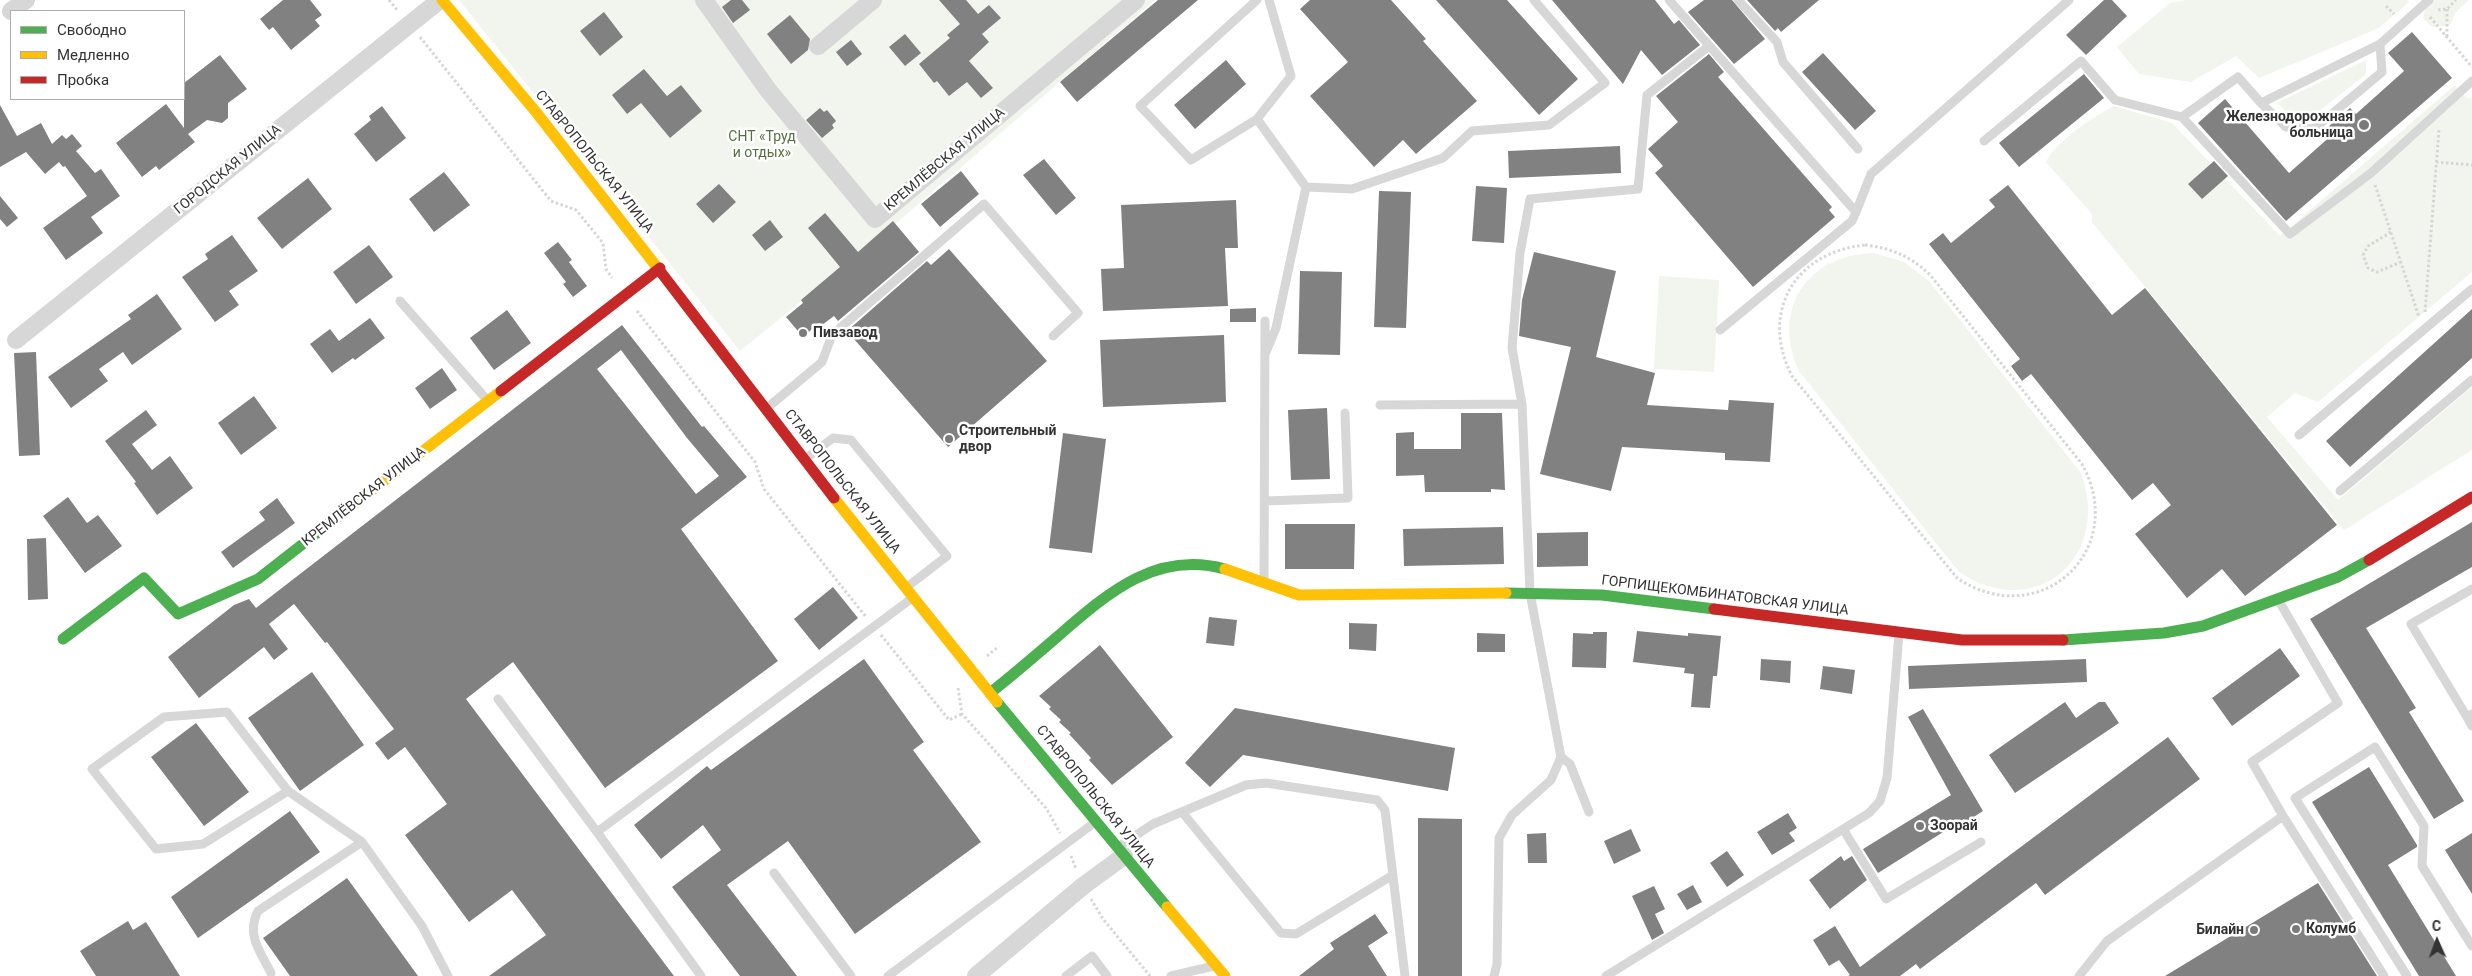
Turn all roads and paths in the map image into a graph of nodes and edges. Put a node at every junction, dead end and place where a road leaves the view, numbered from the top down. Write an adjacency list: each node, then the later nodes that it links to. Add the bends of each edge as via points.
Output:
1 (26, 0): 16 (street)
2 (389, 0): 19 (path)
3 (441, 0): 19 (street, ГОРОДСКАЯ УЛИЦА); 39 (street, СТАВРОПОЛЬСКАЯ УЛИЦА)
4 (704, 0): 6 (street, КРЕМЛЁВСКАЯ УЛИЦА, via 768,90 875,219)
5 (873, 0): 22 (street)
6 (1136, 0)
7 (1257, 0): 29 (lane, via 1140,106 1191,160)
8 (1269, 0): 29 (lane, via 1291,76)
9 (1534, 0): 35 (lane, via 1605,83 1549,125 1472,131 1443,158 1352,189)
10 (1669, 0): 23 (lane)
11 (1738, 0): 31 (lane, via 1777,42 1783,62)
12 (2069, 0): 36 (lane, via 1871,174)
13 (2429, 0): 21 (lane)
14 (2456, 0): 15 (path)
15 (2447, 9): 20 (path); 20 (path, via 2426,13)
16 (12, 10)
17 (10, 12): 18 (street)
18 (0, 20)
19 (410, 26): 41 (path, via 551,201 576,210 603,243 606,269); 47 (street, ГОРОДСКАЯ УЛИЦА)
20 (2447, 37): 24 (path)
21 (2380, 44): 26 (lane); 26 (lane, via 2382,72 2314,129 2286,127)
22 (818, 46)
23 (1708, 46): 36 (lane); 52 (lane, via 1648,95 1638,189 1530,199 1520,253 1512,348)
24 (2472, 67)
25 (2472, 81): 27 (lane)
26 (2261, 103): 28 (lane, via 2238,77)
27 (2440, 110): 32 (path); 34 (lane)
28 (2182, 117): 30 (lane, via 2115,100 2081,61); 34 (lane, via 2290,234)
29 (1257, 119): 35 (lane)
30 (1984, 141)
31 (1858, 149)
32 (2436, 162): 33 (path); 45 (path)
33 (2472, 165)
34 (2371, 172): 37 (path)
35 (1306, 187): 48 (lane, via 1276,328)
36 (1856, 212): 44 (lane, via 1852,221)
37 (2391, 232): 38 (path); 38 (path, via 2368,246 2363,255 2368,268 2377,272)
38 (2401, 262): 45 (path)
39 (660, 268): 41 (street, КРЕМЛЁВСКАЯ УЛИЦА); 54 (street, СТАВРОПОЛЬСКАЯ УЛИЦА)
40 (2472, 289): 45 (lane)
41 (625, 295): 51 (street, КРЕМЛЁВСКАЯ УЛИЦА); 67 (path, via 756,462 764,490)
42 (400, 301): 51 (lane)
43 (1265, 322): 48 (lane)
44 (1720, 330)
45 (2424, 330): 56 (lane)
46 (1052, 336): 54 (lane, via 1078,313 984,204 832,335 822,362)
47 (16, 340)
48 (1266, 352): 60 (lane)
49 (1792, 376): 49 (path, via 1946,568 1969,586 1997,596 2027,596 2067,576 2086,552 2096,523 2097,507 2082,464 1931,276 1908,257 1880,247 1851,247 1822,256 1799,276 1790,288 1780,317 1780,347)
50 (2472, 380): 58 (lane)
51 (488, 401): 69 (street, КРЕМЛЁВСКАЯ УЛИЦА, via 258,579 178,614 144,578)
52 (1522, 404): 53 (lane); 64 (lane)
53 (1380, 405)
54 (767, 408): 57 (street, СТАВРОПОЛЬСКАЯ УЛИЦА)
55 (1345, 413): 60 (lane, via 1348,498)
56 (2299, 435)
57 (804, 459): 62 (street, СТАВРОПОЛЬСКАЯ УЛИЦА); 62 (lane, via 833,438 851,440 947,556)
58 (2340, 491)
59 (2472, 498): 66 (street, ГОРПИЩЕКОМБИНАТОВСКАЯ УЛИЦА, via 2354,568)
60 (1265, 501): 61 (lane)
61 (1264, 583): 64 (street, ГОРПИЩЕКОМБИНАТОВСКАЯ УЛИЦА, via 1299,595); 71 (street, ГОРПИЩЕКОМБИНАТОВСКАЯ УЛИЦА, via 1241,572 1204,564 1164,567 1141,576 1103,597)
62 (906, 588): 65 (street, СТАВРОПОЛЬСКАЯ УЛИЦА)
63 (2472, 589): 74 (lane, via 2411,624)
64 (1530, 593): 68 (street, ГОРПИЩЕКОМБИНАТОВСКАЯ УЛИЦА, via 1602,595); 76 (lane)
65 (914, 598): 67 (lane); 71 (street, СТАВРОПОЛЬСКАЯ УЛИЦА)
66 (2278, 599): 68 (street, ГОРПИЩЕКОМБИНАТОВСКАЯ УЛИЦА, via 2203,626 2164,633 2012,641); 80 (lane, via 2338,704 2252,762)
67 (874, 627): 73 (path, via 949,720); 83 (lane)
68 (1899, 634): 82 (lane, via 1885,788 1880,801 1869,813)
69 (63, 639)
70 (957, 678): 73 (path)
71 (990, 693): 81 (street, СТАВРОПОЛЬСКАЯ УЛИЦА)
72 (498, 698): 83 (lane)
73 (962, 714): 86 (path, via 1046,808)
74 (2469, 715): 75 (lane)
75 (2472, 726)
76 (1561, 757): 79 (lane, via 1570,764); 105 (lane, via 1551,780 1512,815 1499,838 1497,964)
77 (288, 791): 77 (lane, via 203,844 156,849 92,769 164,717 227,712); 84 (lane)
78 (1182, 812): 87 (lane, via 1153,824); 89 (lane, via 1246,785 1266,784 1377,800 1385,810); 89 (lane, via 1281,932 1296,934)
79 (1589, 812)
80 (2282, 816): 107 (lane, via 2107,941); 108 (lane)
81 (1096, 821): 86 (lane); 87 (street, СТАВРОПОЛЬСКАЯ УЛИЦА)
82 (1843, 829): 85 (lane, via 1886,899); 106 (lane)
83 (597, 832): 95 (lane)
84 (362, 842): 93 (lane, via 258,911 253,922 253,937); 94 (lane, via 422,926)
85 (1981, 842)
86 (1066, 844): 90 (path); 97 (lane)
87 (1121, 852): 90 (street); 92 (street, СТАВРОПОЛЬСКАЯ УЛИЦА)
88 (774, 873): 96 (lane)
89 (1393, 875): 104 (lane)
90 (1083, 886): 98 (street); 101 (path, via 1102,919)
91 (2472, 946): 109 (lane, via 2422,866 2424,826 2375,746 2295,798)
92 (1216, 965): 102 (lane); 103 (street, СТАВРОПОЛЬСКАЯ УЛИЦА)
93 (271, 973)
94 (448, 976)
95 (701, 976)
96 (851, 976)
97 (888, 976)
98 (976, 976)
99 (1066, 976): 100 (lane, via 1092,956)
100 (1107, 976)
101 (1150, 976)
102 (1171, 976)
103 (1225, 976)
104 (1405, 976)
105 (1494, 976)
106 (1606, 976)
107 (2079, 976)
108 (2384, 976)
109 (2406, 976)

